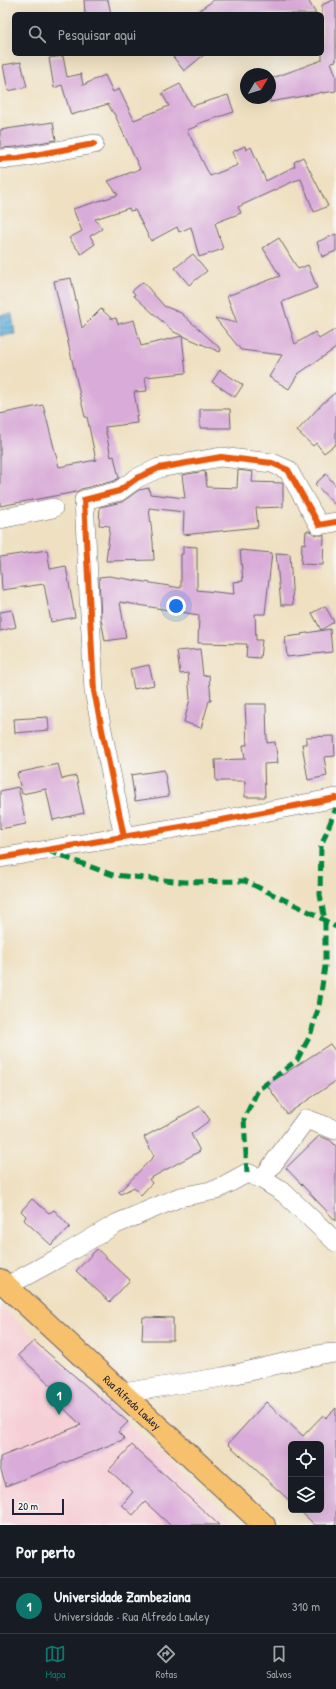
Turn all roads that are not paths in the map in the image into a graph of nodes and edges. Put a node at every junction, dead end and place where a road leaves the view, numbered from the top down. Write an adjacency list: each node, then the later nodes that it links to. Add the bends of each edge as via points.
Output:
1 (94, 144): 2 (street, via 19,158)
2 (0, 159)
3 (53, 508): 4 (street)
4 (0, 519)
5 (336, 522): 7 (street, via 319,525 288,470 272,463 221,457 159,468 137,478 119,491 84,500 94,691)
6 (336, 798): 7 (street)
7 (124, 837): 8 (street)
8 (0, 858)
9 (336, 1130): 10 (street, via 306,1119)
10 (262, 1179): 11 (street, via 284,1193); 12 (street, via 247,1173 216,1190 180,1197 116,1224 62,1256)
11 (336, 1242)
12 (3, 1283): 14 (main road, Rua Alfredo Lawley)
13 (336, 1353): 14 (street, via 222,1377)
14 (123, 1394): 15 (main road, Rua Alfredo Lawley)
15 (264, 1525)

